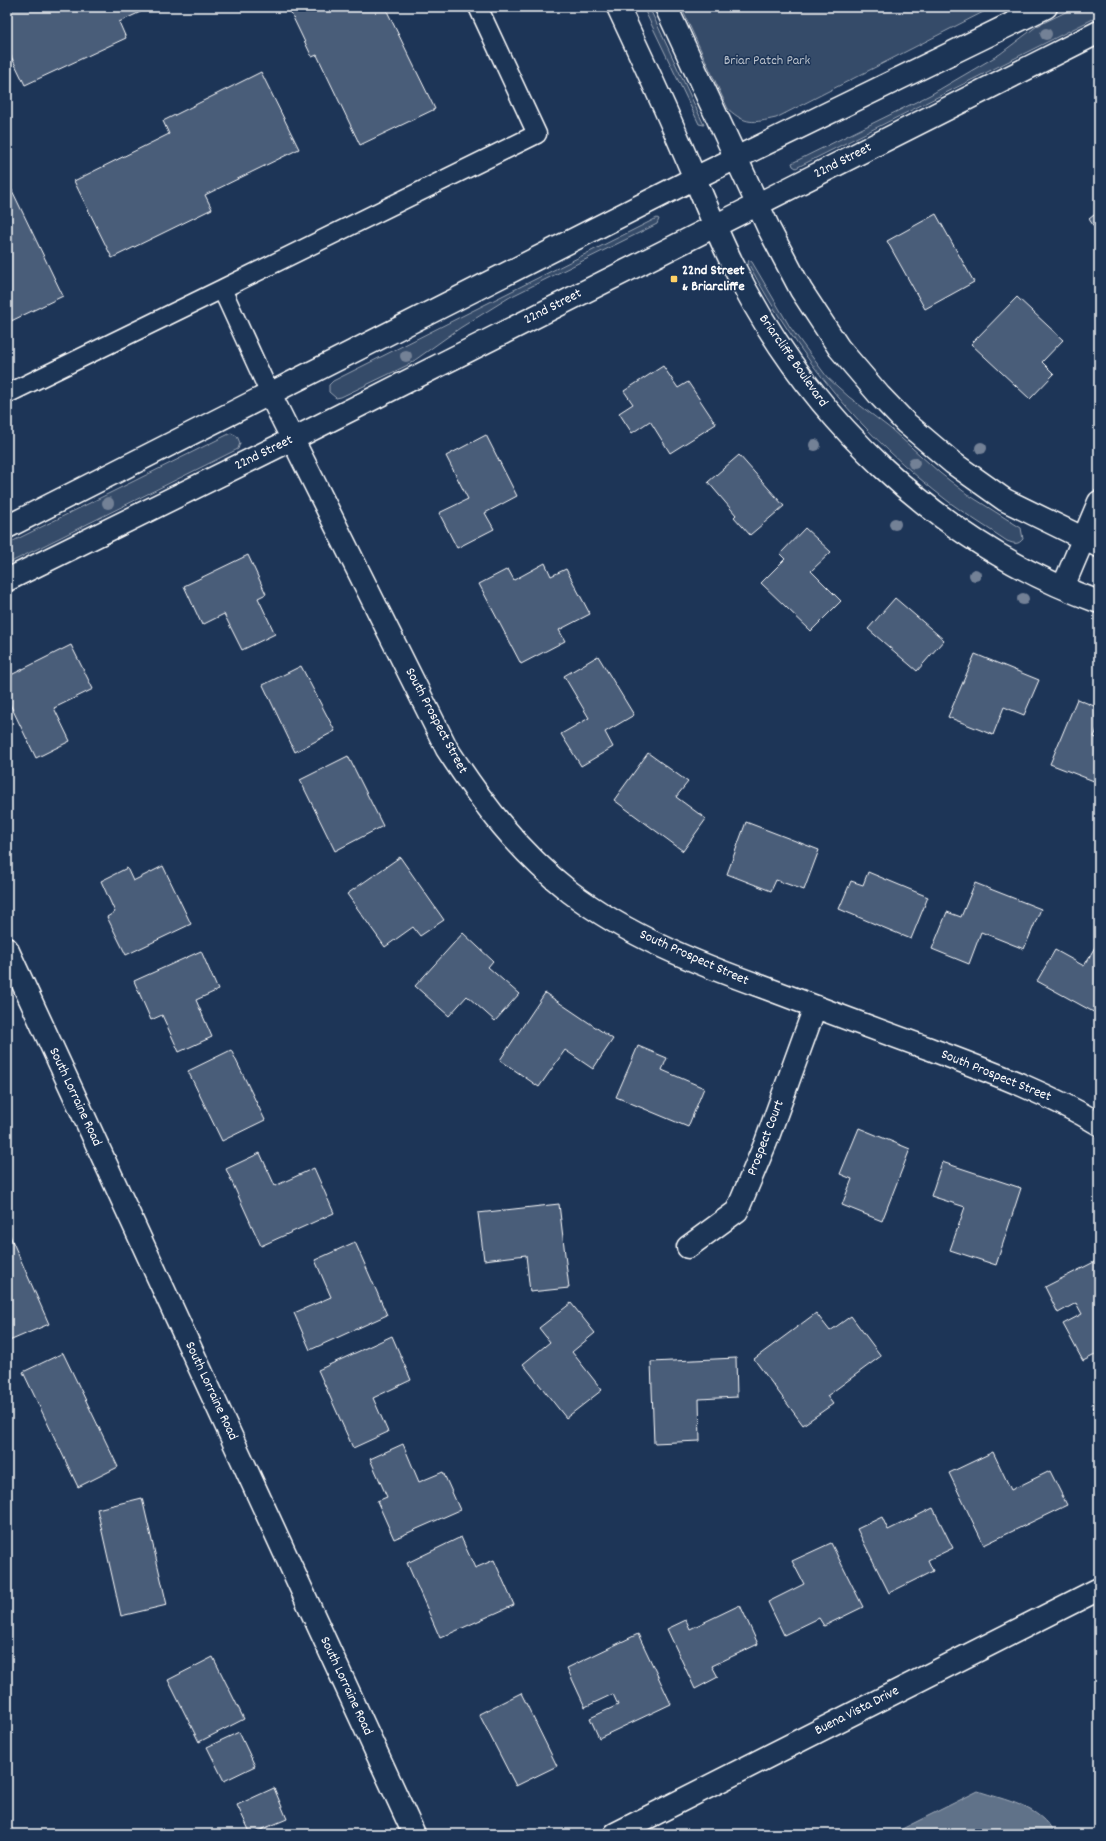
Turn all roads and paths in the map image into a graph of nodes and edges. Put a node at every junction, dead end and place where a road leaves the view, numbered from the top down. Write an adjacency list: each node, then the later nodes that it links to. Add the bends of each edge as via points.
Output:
1 (478, 7): 10 (lane, via 537,134)
2 (618, 7): 7 (street, Briarcliffe Boulevard)
3 (666, 7): 6 (street)
4 (1046, 7): 6 (street)
5 (1099, 32): 8 (street, 22nd Street)
6 (736, 158): 7 (street); 8 (street)
7 (694, 178): 9 (street, Briarcliffe Boulevard); 12 (street)
8 (758, 204): 9 (street, 22nd Street); 16 (street, via 801,290 839,348 906,423 953,463 1005,500)
9 (715, 225): 13 (street, 22nd Street); 18 (street, Briarcliffe Boulevard, via 732,265 780,347 802,378 860,446 896,479 968,535)
10 (222, 289): 11 (lane); 12 (lane)
11 (7, 394)
12 (270, 394): 13 (street, South Prospect Street); 15 (street)
13 (293, 438): 17 (street, 22nd Street); 21 (street, South Prospect Street, via 448,749 480,799 514,840 570,891 600,913 653,942 714,969)
14 (1099, 502): 16 (street)
15 (7, 527)
16 (1091, 543): 18 (street)
17 (7, 580)
18 (1063, 587): 19 (street, Briarcliffe Boulevard)
19 (1099, 602)
20 (7, 949): 25 (street, South Lorraine Road)
21 (815, 1007): 22 (street, South Prospect Street, via 996,1074 1068,1106); 23 (street, Prospect Court, via 766,1142 737,1211)
22 (1099, 1124)
23 (688, 1247)
24 (1099, 1589): 26 (street, Buena Vista Drive)
25 (414, 1834)
26 (615, 1834)

